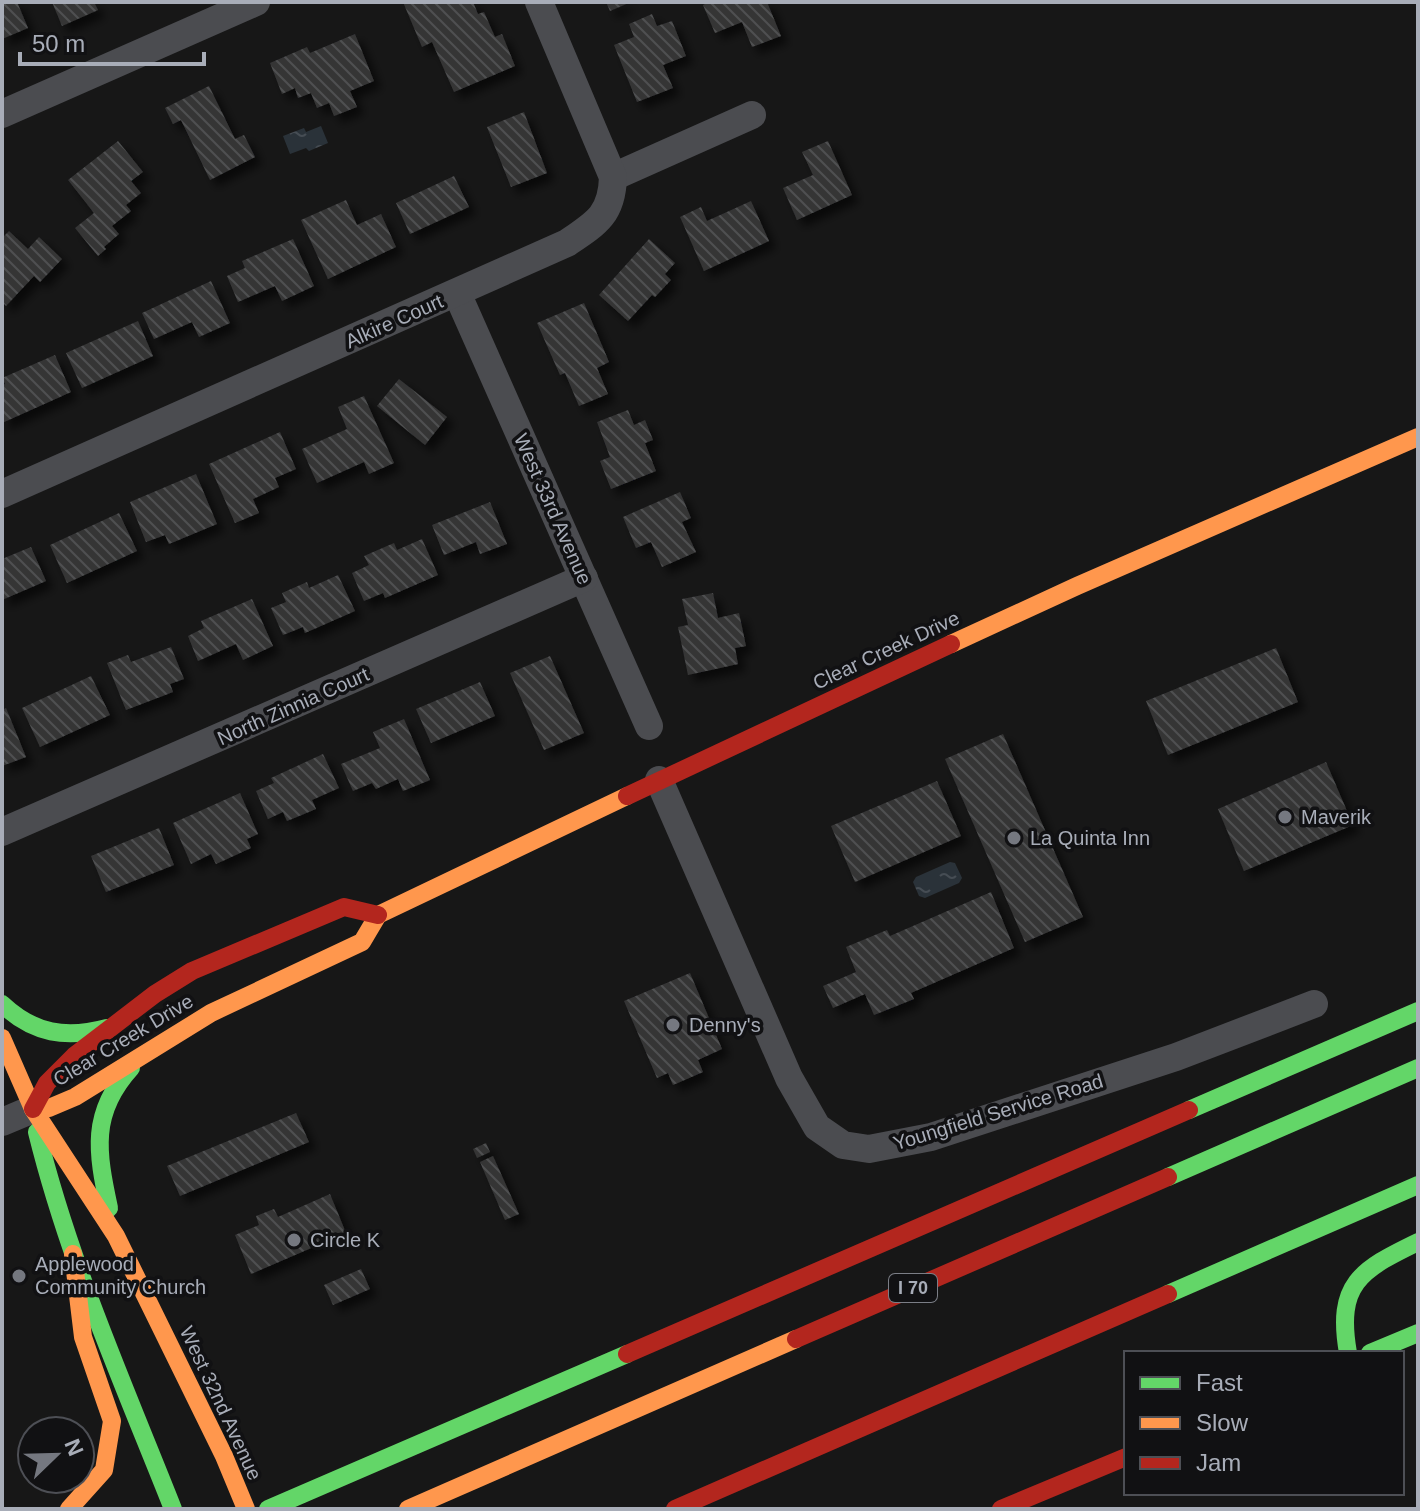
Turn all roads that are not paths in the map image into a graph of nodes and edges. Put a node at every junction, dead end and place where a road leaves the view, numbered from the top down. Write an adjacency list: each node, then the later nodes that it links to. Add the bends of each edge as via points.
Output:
1 (256, 2): 3 (street)
2 (539, 2): 5 (street)
3 (2, 114)
4 (752, 115): 5 (street)
5 (613, 177): 6 (street, Alkire Court, via 606,213 587,229)
6 (457, 293): 8 (street, Alkire Court); 9 (street, West 33rd Avenue)
7 (1418, 437): 11 (main road, Clear Creek Drive, via 1077,586)
8 (2, 494)
9 (584, 578): 10 (street, West 33rd Avenue); 12 (street, North Zinnia Court)
10 (649, 726)
11 (659, 780): 13 (main road, Clear Creek Drive); 15 (street, Youngfield Service Road, via 789,1078 817,1127 843,1145 869,1149 931,1137 1176,1057)
12 (2, 832)
13 (378, 915): 17 (main road, Clear Creek Drive, via 344,907 254,943 183,977); 19 (main road, Clear Creek Drive, via 362,942 231,1003)
14 (2, 1004): 17 (main road, via 24,1024 54,1035)
15 (1314, 1004)
16 (1418, 1011): 34 (main road)
17 (113, 1025): 21 (main road, Clear Creek Drive, via 60,1068)
18 (2, 1038): 21 (main road, West 32nd Avenue)
19 (148, 1053): 21 (main road, Clear Creek Drive, via 60,1104); 24 (main road, via 118,1080 100,1120 99,1160)
20 (1418, 1068): 35 (main road, I 70)
21 (33, 1109): 22 (street); 24 (main road, West 32nd Avenue); 26 (main road, West 32nd Avenue)
22 (2, 1122)
23 (1418, 1185): 36 (main road)
24 (116, 1236): 33 (main road, West 32nd Avenue)
25 (1418, 1242): 28 (main road, via 1371,1267 1347,1293 1342,1316)
26 (73, 1254): 31 (main road, via 83,1337 112,1421 104,1470); 32 (main road, West 32nd Avenue)
27 (1418, 1333): 29 (main road)
28 (1348, 1351)
29 (1375, 1351)
30 (1124, 1458): 37 (main road)
31 (69, 1509)
32 (173, 1509)
33 (246, 1509)
34 (268, 1509)
35 (408, 1509)
36 (675, 1509)
37 (1001, 1509)

